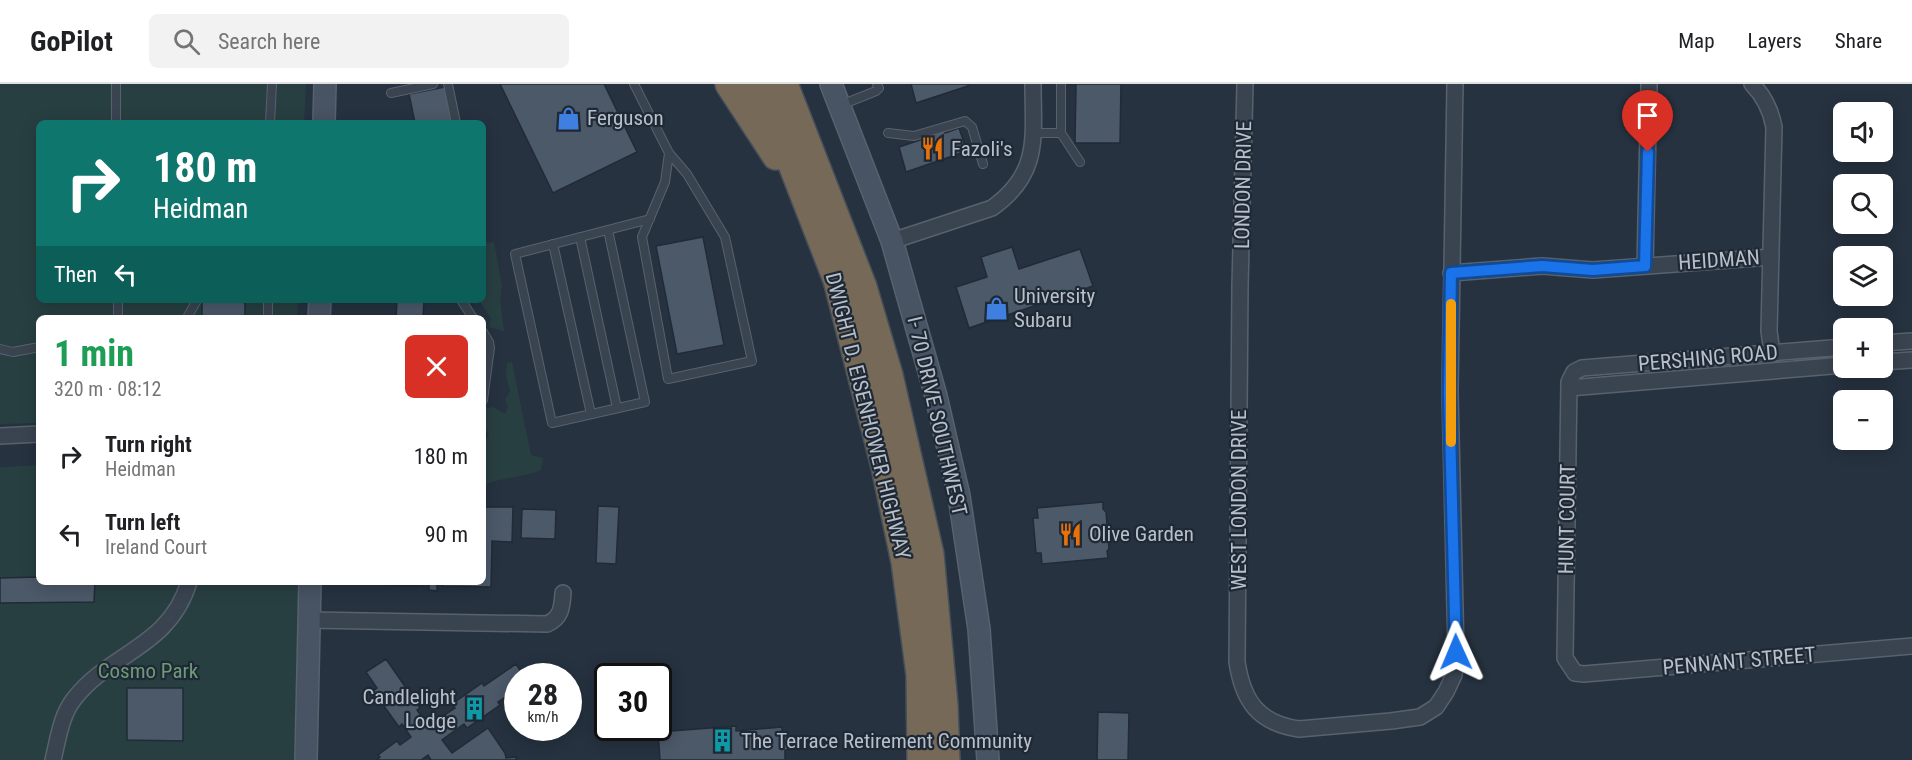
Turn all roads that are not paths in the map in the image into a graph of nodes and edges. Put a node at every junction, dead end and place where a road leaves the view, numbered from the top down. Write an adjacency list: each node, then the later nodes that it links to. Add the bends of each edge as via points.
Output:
1 (116, 84): 20 (lane)
2 (272, 84): 21 (lane)
3 (325, 84): 22 (street)
4 (433, 84): 18 (lane)
5 (448, 84): 23 (lane)
6 (634, 84): 27 (lane)
7 (729, 84): 30 (highway)
8 (758, 84): 30 (highway, DWIGHT D. EISENHOWER HIGHWAY)
9 (784, 84): 71 (highway, DWIGHT D. EISENHOWER HIGHWAY, via 863,287 889,375 930,554 945,705)
10 (831, 84): 19 (street, I- 70 DRIVE SOUTHWEST)
11 (877, 84): 19 (lane, via 876,91)
12 (1033, 84): 25 (street)
13 (1061, 84): 26 (lane)
14 (1245, 84): 39 (street, LONDON DRIVE)
15 (1455, 84): 38 (street)
16 (1649, 84): 37 (street)
17 (1752, 84): 36 (street, via 1763,97 1774,128)
18 (391, 93)
19 (840, 106): 34 (street, I- 70 DRIVE SOUTHWEST)
20 (116, 120)
21 (270, 120)
22 (324, 120)
23 (455, 120)
24 (888, 133): 29 (lane, via 915,136 965,121 972,127)
25 (1033, 133): 26 (lane); 34 (street, via 1030,164 1021,181 992,208)
26 (1061, 133): 28 (lane)
27 (669, 153): 31 (lane, via 665,182); 31 (lane, via 687,174 725,237 752,361 668,379 642,237)
28 (1080, 162)
29 (984, 164)
30 (808, 205): 70 (highway, DWIGHT D. EISENHOWER HIGHWAY, via 837,280 905,562 920,675)
31 (650, 219): 32 (lane)
32 (608, 230): 33 (lane); 58 (lane, via 645,402)
33 (580, 237): 35 (lane); 58 (lane)
34 (892, 241): 72 (street, I- 70 DRIVE SOUTHWEST, via 936,396 959,496 978,629)
35 (553, 244): 59 (lane); 59 (lane, via 514,254 539,367 552,423)
36 (1771, 257): 37 (street, HEIDMAN); 46 (street)
37 (1645, 266): 38 (street, HEIDMAN, via 1593,270 1542,266)
38 (1451, 273): 39 (street, WEST LONDON DRIVE, via 1454,675 1436,706 1420,717 1299,729 1284,727 1256,710 1243,688 1237,662)
39 (1240, 286)
40 (486, 337): 54 (lane)
41 (1912, 341): 42 (street)
42 (1893, 343)
43 (36, 348): 45 (lane, via 13,352)
44 (1833, 348): 46 (street, PERSHING ROAD)
45 (0, 349)
46 (1772, 352): 47 (street, PERSHING ROAD); 52 (lane)
47 (1703, 358): 49 (street, PERSHING ROAD); 55 (lane)
48 (1912, 360): 50 (street)
49 (1660, 362): 53 (street, PERSHING ROAD, via 1582,368); 56 (lane)
50 (1893, 362)
51 (1833, 367): 52 (street)
52 (1778, 370): 55 (street)
53 (1574, 372): 57 (street, HUNT COURT)
54 (486, 374)
55 (1705, 377): 56 (street)
56 (1662, 381): 57 (street)
57 (1569, 388): 67 (street, HUNT COURT, via 1565,658)
58 (617, 408): 59 (lane)
59 (591, 414)
60 (36, 434): 61 (street)
61 (0, 436)
62 (188, 585): 68 (street, via 179,607 165,626 92,680 73,699)
63 (310, 585): 65 (street)
64 (563, 593): 65 (street, via 556,620 546,624)
65 (309, 620): 69 (street)
66 (1912, 646): 67 (street, PENNANT STREET, via 1584,674)
67 (1569, 667)
68 (53, 760)
69 (306, 760)
70 (921, 760)
71 (946, 760)
72 (988, 760)

